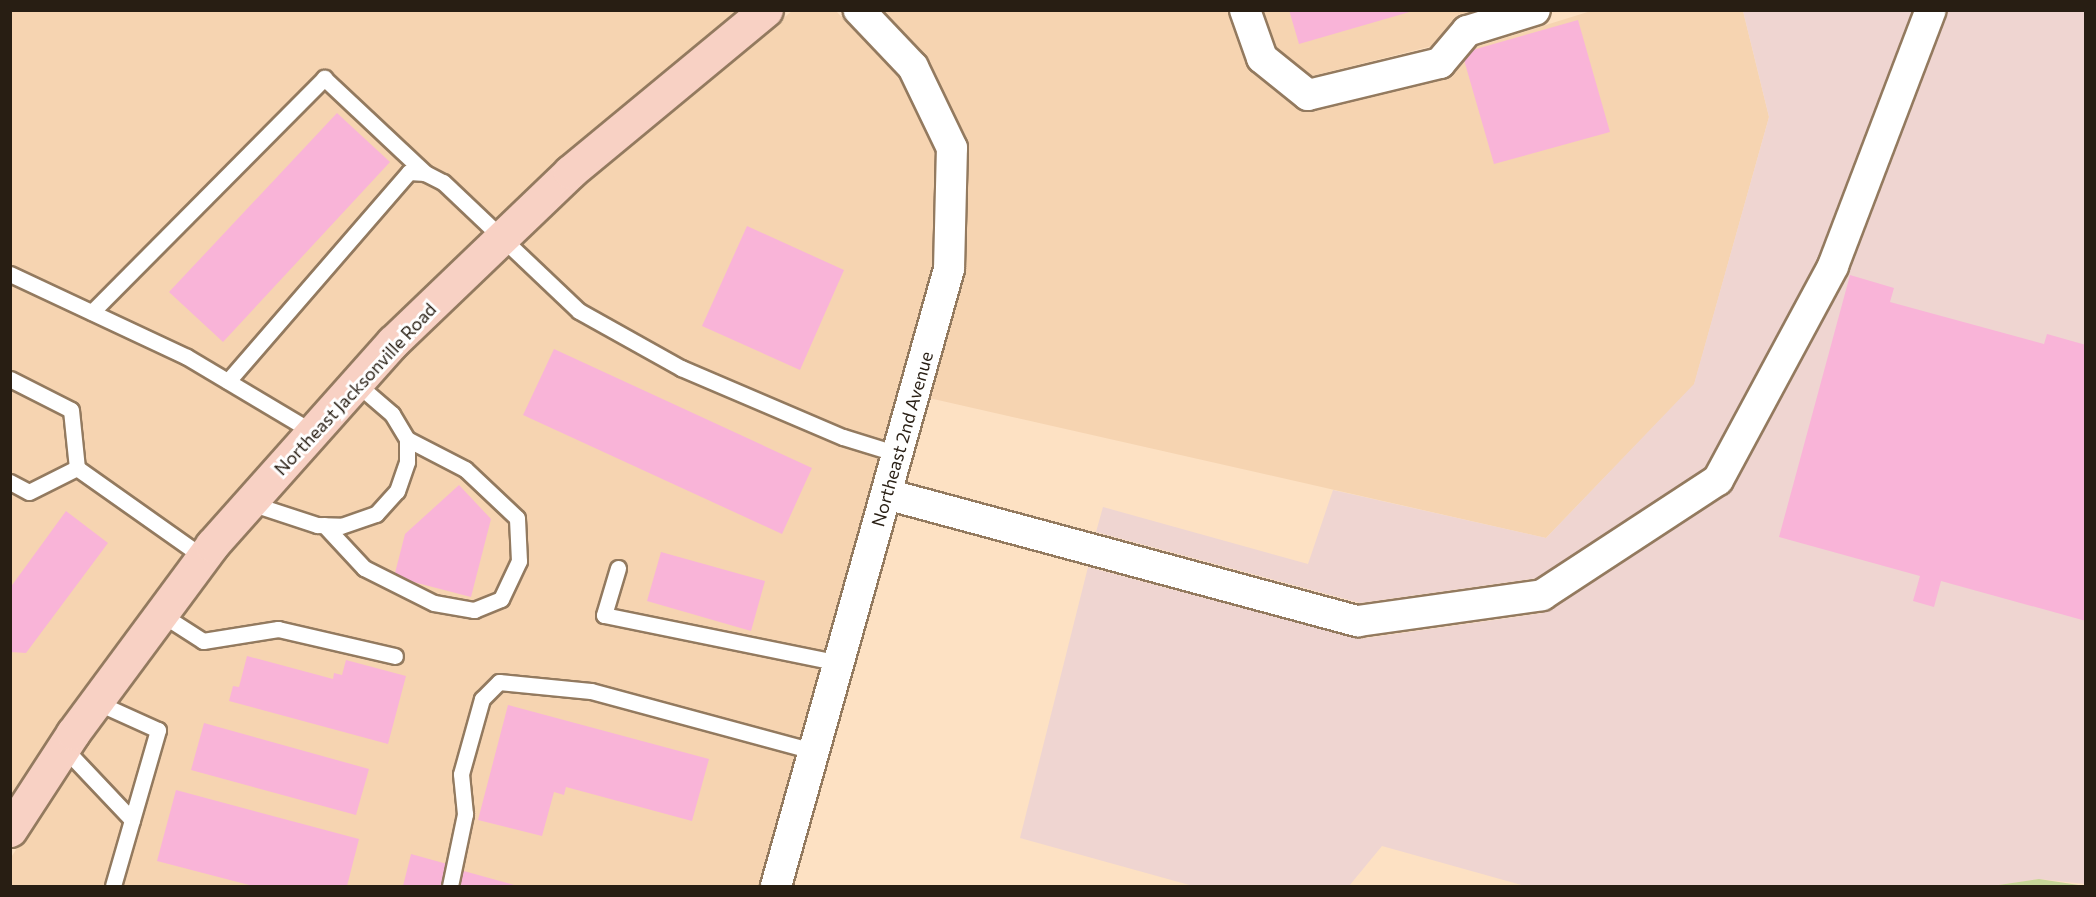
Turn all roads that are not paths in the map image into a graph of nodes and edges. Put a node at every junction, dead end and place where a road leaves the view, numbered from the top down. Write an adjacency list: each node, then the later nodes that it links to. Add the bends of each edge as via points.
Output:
1 (766, 10): 7 (street, Northeast Jacksonville Road, via 570,172)
2 (859, 10): 15 (street, Northeast 2nd Avenue, via 913,67 952,148 949,269)
3 (1245, 10): 4 (street, via 1262,58 1308,95 1440,63 1467,31)
4 (1535, 10)
5 (1931, 10): 18 (street, via 1833,266 1718,480 1542,595 1358,621)
6 (424, 172): 7 (lane, via 443,182); 9 (lane, via 324,78); 11 (lane, via 409,172)
7 (503, 237): 12 (street, Northeast Jacksonville Road, via 393,342); 15 (lane, via 579,311 681,368 843,437)
8 (10, 274): 9 (lane)
9 (92, 312): 11 (lane)
10 (10, 379): 16 (lane, via 71,410)
11 (228, 381): 13 (lane)
12 (356, 383): 13 (street, Northeast Jacksonville Road); 14 (lane, via 392,414)
13 (313, 432): 19 (street, Northeast Jacksonville Road)
14 (407, 439): 20 (lane, via 407,462 397,491 376,514 341,526); 20 (lane, via 465,469 518,518 519,561 501,599 474,610 434,603 364,568)
15 (898, 454): 18 (street, Northeast 2nd Avenue)
16 (77, 468): 17 (lane, via 29,492); 21 (lane)
17 (10, 482)
18 (886, 494): 25 (street, Northeast 2nd Avenue)
19 (250, 503): 20 (lane); 21 (street, Northeast Jacksonville Road)
20 (324, 525)
21 (203, 557): 23 (street, Northeast Jacksonville Road)
22 (618, 568): 25 (lane, via 604,615)
23 (161, 614): 24 (lane, via 204,641 278,629); 26 (street, Northeast Jacksonville Road)
24 (395, 656)
25 (839, 663): 28 (street, Northeast 2nd Avenue)
26 (96, 702): 27 (street, Northeast Jacksonville Road); 29 (lane, via 158,730)
27 (64, 748): 29 (lane); 30 (street, Northeast Jacksonville Road)
28 (814, 751): 32 (lane, via 591,691 499,682 482,699 461,774 465,814); 33 (street, Northeast 2nd Avenue)
29 (132, 820): 31 (lane)
30 (10, 830)
31 (112, 886)
32 (450, 886)
33 (776, 886)

